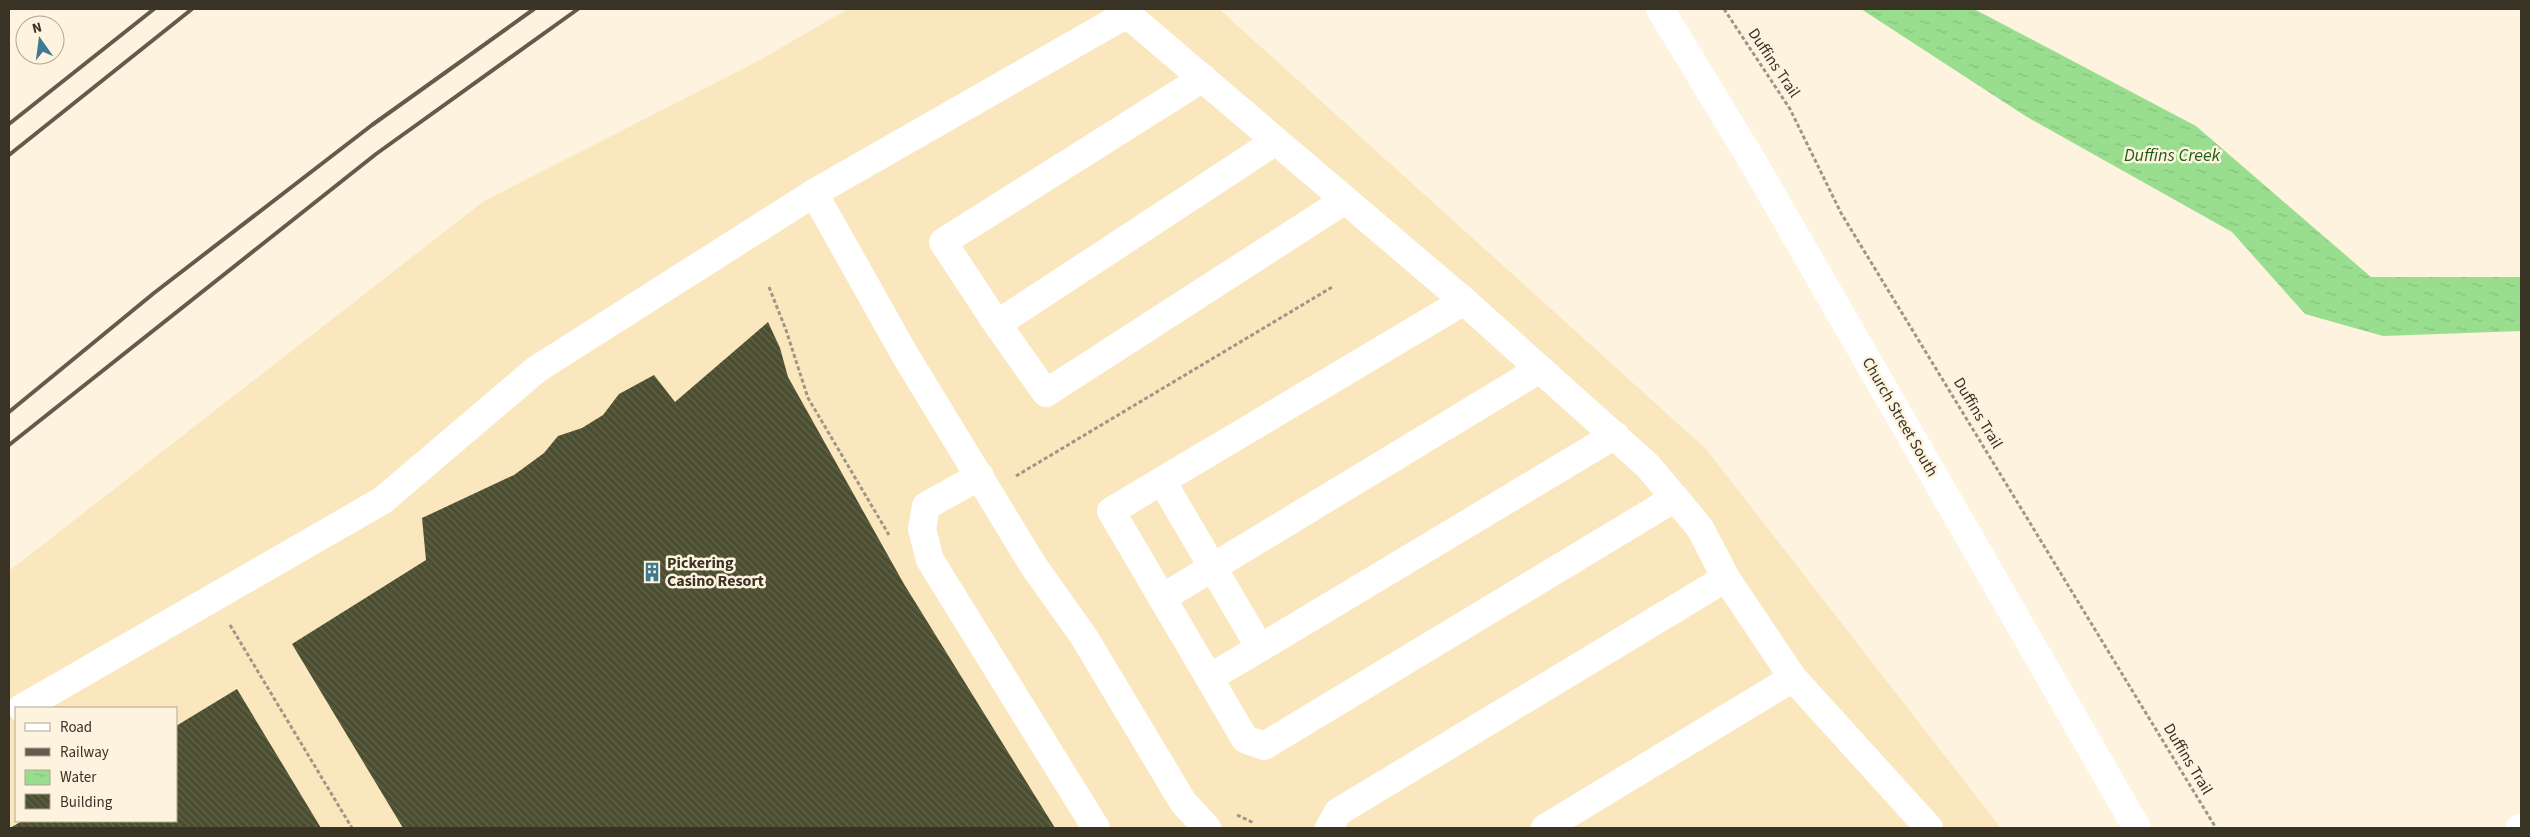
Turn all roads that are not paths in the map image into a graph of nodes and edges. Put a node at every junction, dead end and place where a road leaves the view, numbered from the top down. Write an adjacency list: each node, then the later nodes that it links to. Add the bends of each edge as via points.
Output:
1 (1660, 9): 25 (main road, Church Street South, via 1753,162)
2 (1203, 78): 3 (main road); 4 (main road, via 1127,14); 7 (main road, via 944,242)
3 (1276, 141): 5 (main road); 7 (main road)
4 (814, 193): 10 (main road, via 905,355); 19 (main road, via 537,369 383,500)
5 (1345, 200): 6 (main road); 7 (main road, via 1046,393)
6 (1464, 301): 8 (main road); 11 (main road)
7 (997, 324)
8 (1540, 369): 9 (main road); 13 (main road)
9 (1615, 435): 12 (main road, via 1648,466); 16 (main road)
10 (980, 476): 20 (main road, via 926,506 922,529 930,560); 21 (main road, via 1033,565 1084,637 1183,802)
11 (1162, 481): 13 (main road); 15 (main road, via 1111,511)
12 (1675, 498): 14 (main road, via 1700,528); 17 (main road, via 1264,746 1245,739)
13 (1213, 568): 15 (main road); 16 (main road)
14 (1726, 578): 18 (main road); 22 (main road, via 1338,812)
15 (1162, 598): 17 (main road)
16 (1260, 648): 17 (main road)
17 (1209, 678)
18 (1793, 678): 23 (main road); 24 (main road)
19 (24, 707)
20 (1096, 828)
21 (1207, 828)
22 (1330, 828)
23 (1545, 828)
24 (1929, 828)
25 (2137, 828)

